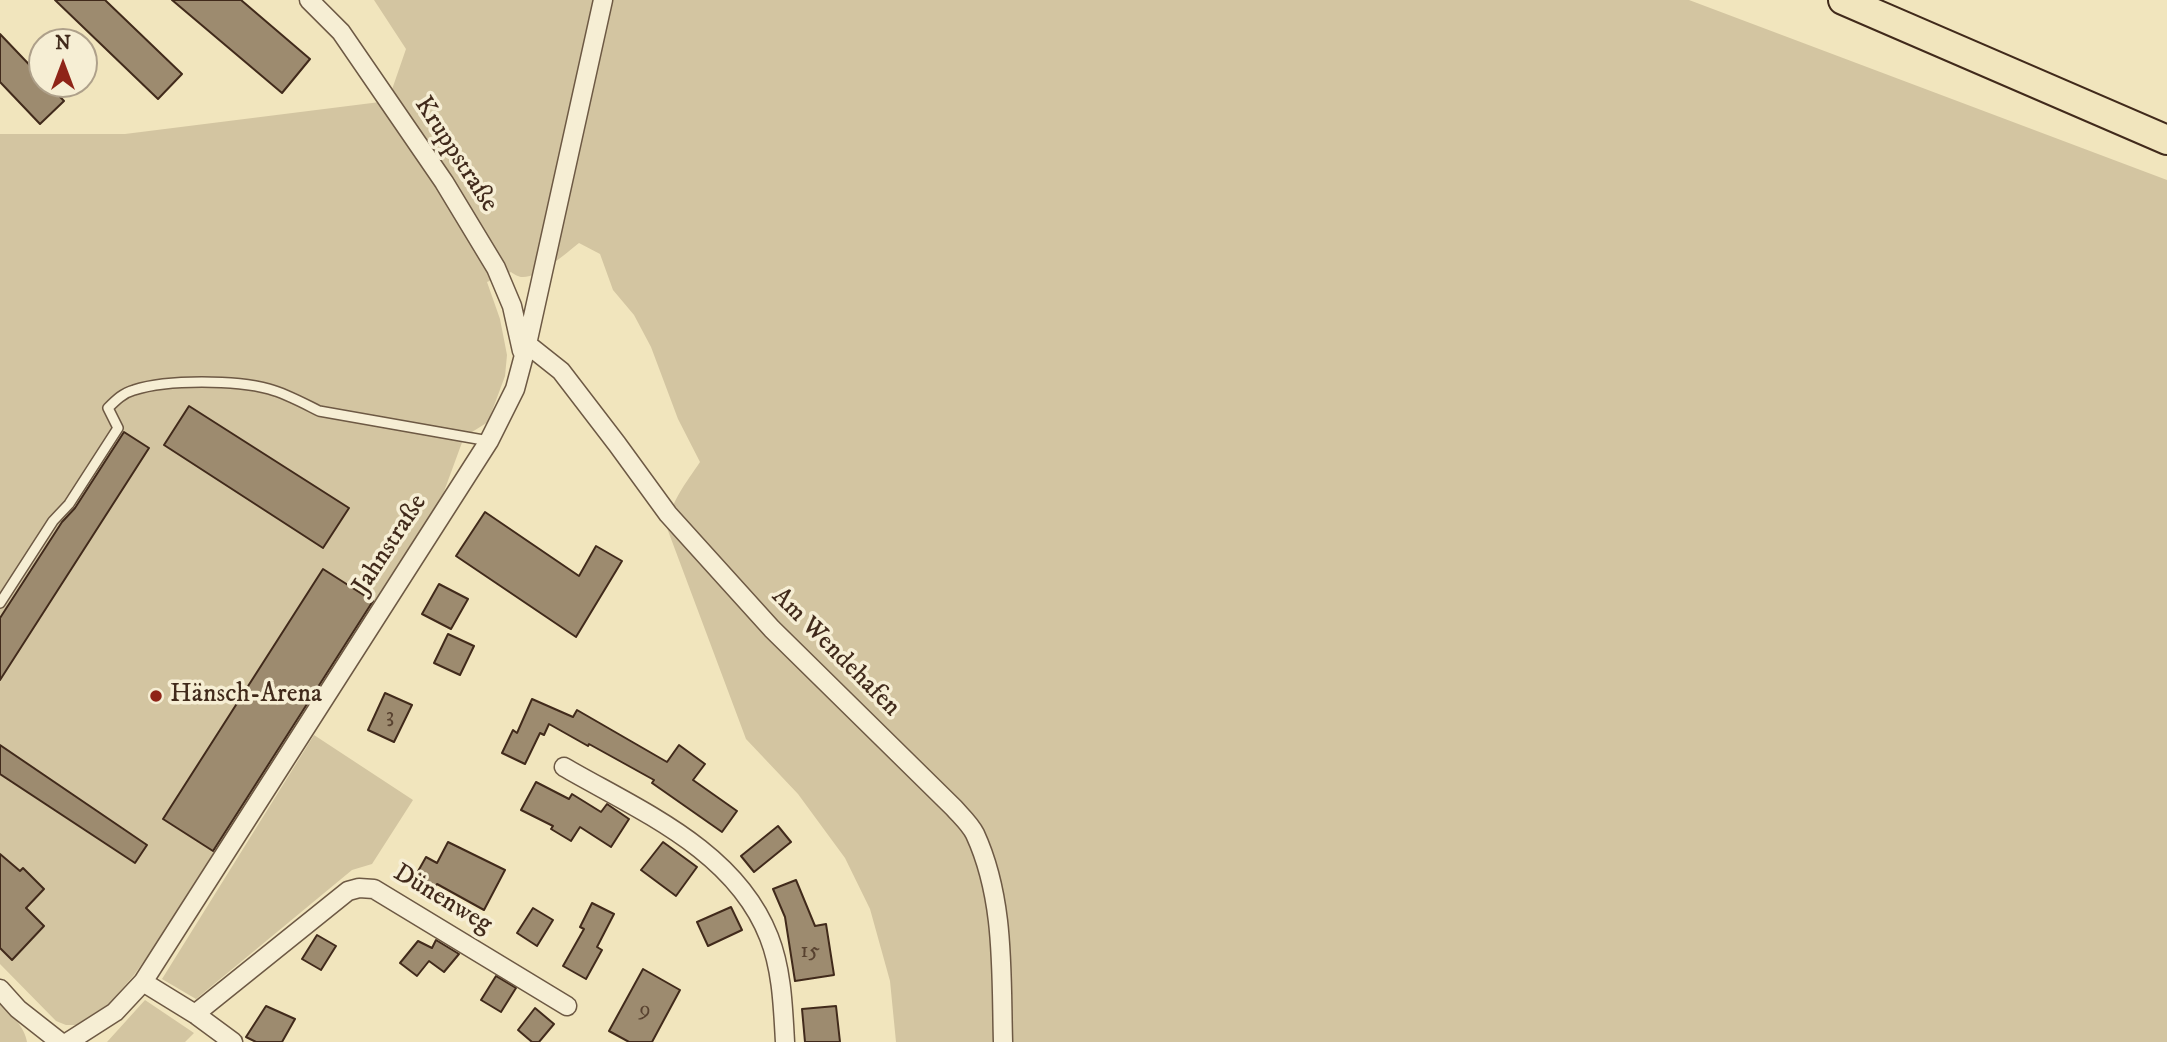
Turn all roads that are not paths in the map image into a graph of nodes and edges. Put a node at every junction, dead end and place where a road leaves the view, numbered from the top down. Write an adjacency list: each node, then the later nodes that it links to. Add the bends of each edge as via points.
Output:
1 (309, 0): 5 (street, Kruppstraße, via 341,32 444,181 496,268)
2 (603, 0): 5 (street, Jahnstraße)
3 (1843, 0): 4 (main road)
4 (2167, 140)
5 (525, 351): 6 (street, Jahnstraße, via 515,388); 17 (street, Am Wendehafen, via 561,371 668,514 763,619 974,831 999,926)
6 (489, 440): 7 (lane, via 319,411 268,389 233,383 135,390 108,408 118,428); 9 (street, Jahnstraße)
7 (0, 603)
8 (564, 767): 16 (street, via 686,837 729,874 769,937 780,978)
9 (143, 982): 12 (street); 14 (street, Jahnstraße, via 115,1012)
10 (0, 989): 13 (street)
11 (566, 1006): 12 (street, Dünenweg, via 374,889 359,888 348,891)
12 (195, 1014): 15 (street)
13 (60, 1042)
14 (68, 1042)
15 (233, 1042)
16 (785, 1042)
17 (1003, 1042)

